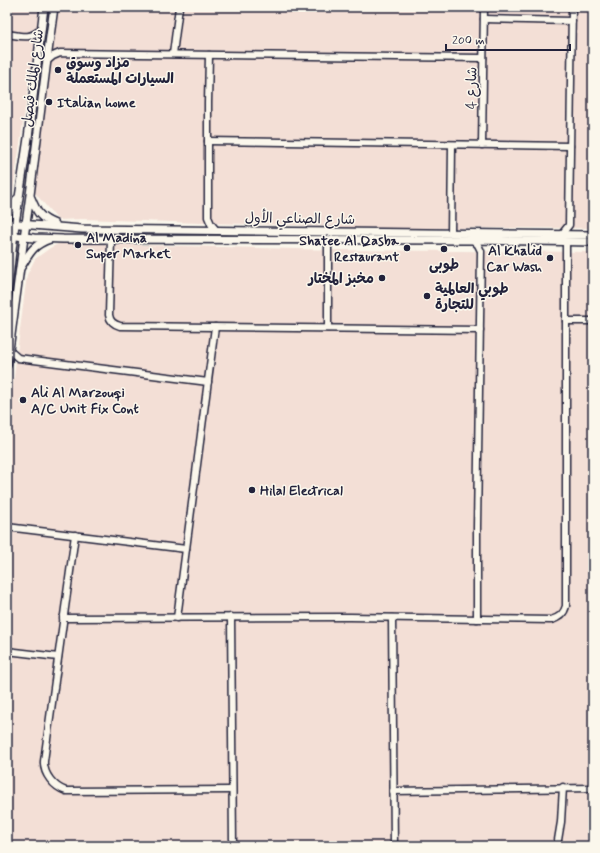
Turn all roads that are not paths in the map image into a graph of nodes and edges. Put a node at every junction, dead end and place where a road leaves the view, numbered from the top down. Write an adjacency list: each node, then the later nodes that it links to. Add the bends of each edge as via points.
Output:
1 (44, 7): 10 (main road, شارع الملك فيصل)
2 (49, 7): 7 (main road, via 48,19)
3 (54, 7): 7 (main road, شارع الملك فيصل)
4 (179, 7): 16 (street)
5 (484, 7): 8 (street, شارع 4)
6 (572, 7): 9 (street)
7 (52, 19): 13 (main road, شارع الملك فيصل)
8 (484, 19): 9 (street); 18 (street, شارع 4)
9 (572, 21): 23 (street)
10 (41, 30): 12 (street); 14 (main road, شارع الملك فيصل)
11 (7, 34): 12 (street)
12 (30, 37): 14 (street)
13 (48, 44): 15 (street); 19 (main road, شارع الملك فيصل)
14 (39, 49): 24 (main road, شارع الملك فيصل)
15 (60, 53): 16 (street); 19 (street)
16 (173, 54): 17 (street)
17 (209, 55): 18 (street); 20 (street)
18 (483, 58): 22 (street, شارع 4)
19 (47, 61): 25 (main road, شارع الملك فيصل)
20 (208, 141): 21 (street); 27 (street)
21 (452, 144): 22 (street); 37 (street)
22 (482, 145): 23 (street)
23 (570, 146): 29 (street)
24 (21, 188): 26 (main road); 35 (main road, شارع الملك فيصل)
25 (30, 195): 30 (main road, via 39,215); 36 (main road, شارع الملك فيصل)
26 (7, 213)
27 (208, 217): 33 (street); 34 (street)
28 (7, 223): 35 (main road, شارع الصناعي الأول)
29 (569, 225): 38 (street); 39 (street)
30 (63, 227): 32 (main road, شارع الصناعي الأول); 36 (main road, شارع الصناعي الأول)
31 (7, 229): 35 (main road)
32 (82, 229): 33 (main road, شارع الصناعي الأول); 36 (main road, via 78,232)
33 (200, 230): 34 (main road, شارع الصناعي الأول)
34 (216, 230): 37 (main road, شارع الصناعي الأول)
35 (13, 231): 36 (main road, شارع الصناعي الأول); 36 (main road); 50 (main road, شارع الملك فيصل)
36 (25, 231): 41 (main road, شارع الصناعي الأول); 51 (main road, شارع الملك فيصل)
37 (451, 233): 38 (main road, شارع الصناعي الأول)
38 (561, 235): 39 (main road, شارع الصناعي الأول)
39 (577, 235): 40 (main road, شارع الصناعي الأول)
40 (593, 235)
41 (52, 238): 42 (main road, شارع الصناعي الأول); 51 (main road, via 34,247)
42 (111, 239): 43 (main road, شارع الصناعي الأول); 55 (street, via 109,315 112,322 120,326)
43 (328, 240): 44 (main road, شارع الصناعي الأول); 56 (street)
44 (473, 240): 45 (main road, شارع الصناعي الأول); 48 (street)
45 (488, 240): 46 (main road, شارع الصناعي الأول); 48 (street)
46 (566, 242): 47 (main road, شارع الصناعي الأول); 53 (street)
47 (593, 242)
48 (481, 251): 57 (street)
49 (7, 253): 50 (main road)
50 (10, 263): 52 (main road, شارع الملك فيصل)
51 (19, 271): 58 (main road, شارع الملك فيصل)
52 (7, 295)
53 (566, 320): 54 (street); 69 (street, via 565,609 559,617 551,620)
54 (593, 321)
55 (215, 326): 56 (street); 61 (street)
56 (328, 328): 57 (street)
57 (480, 330): 69 (street)
58 (9, 350): 59 (street); 60 (main road, شارع الملك فيصل)
59 (18, 358): 60 (street); 61 (street)
60 (7, 366)
61 (208, 382): 64 (street)
62 (7, 527): 63 (street)
63 (75, 535): 64 (street); 66 (street)
64 (186, 549): 67 (street)
65 (231, 617): 67 (street); 68 (street); 74 (street)
66 (64, 618): 67 (street); 71 (street)
67 (178, 618)
68 (392, 618): 69 (street); 75 (street)
69 (477, 619)
70 (7, 651): 71 (street)
71 (58, 657): 74 (street, via 44,764 46,774 59,787 69,791)
72 (562, 788): 73 (street); 75 (street); 78 (street)
73 (593, 788)
74 (232, 790): 76 (street)
75 (393, 791): 77 (street)
76 (233, 846)
77 (394, 846)
78 (557, 846)

